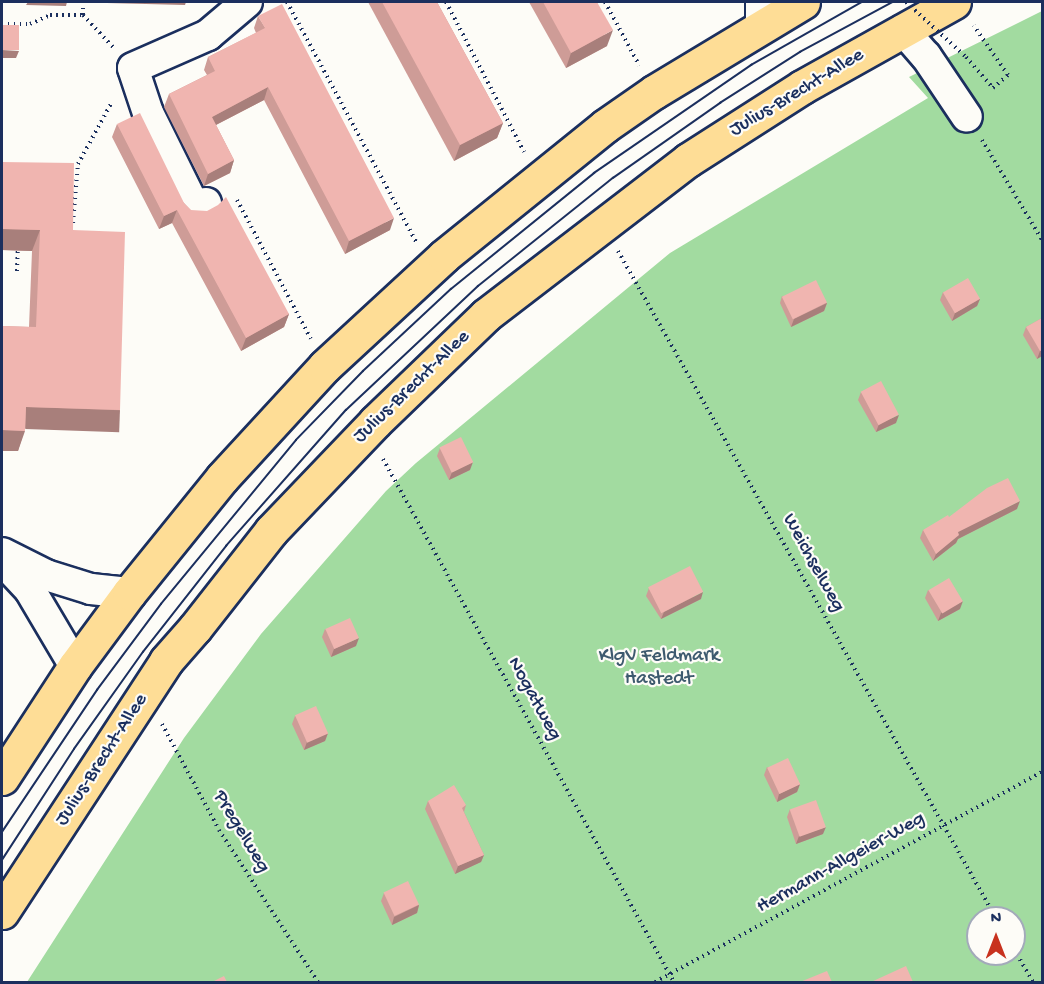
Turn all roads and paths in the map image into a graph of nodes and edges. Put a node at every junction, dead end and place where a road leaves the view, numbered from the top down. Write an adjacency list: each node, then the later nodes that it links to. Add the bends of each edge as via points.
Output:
1 (83, 2): 9 (path)
2 (247, 2): 12 (street, via 208,35)
3 (287, 2): 21 (path)
4 (446, 2): 15 (path)
5 (605, 2): 13 (path)
6 (803, 2): 8 (main road)
7 (962, 11): 10 (main road, Julius-Brecht-Allee); 10 (path, bridge, via 1008,75 993,88 966,57)
8 (761, 13): 13 (main road)
9 (83, 15): 11 (path, via 50,15 30,24); 12 (path)
10 (905, 16): 14 (street, via 926,56); 17 (main road, Julius-Brecht-Allee, via 688,160)
11 (2, 24)
12 (133, 68): 16 (street, via 148,113 195,208); 18 (path, via 78,164)
13 (654, 92): 15 (main road)
14 (967, 117): 19 (path)
15 (539, 179): 21 (main road)
16 (206, 203): 23 (path, via 231,190)
17 (601, 224): 24 (main road, Julius-Brecht-Allee, via 486,315); 32 (path, Weichselweg)
18 (73, 226)
19 (1042, 240)
20 (19, 245): 22 (path)
21 (430, 270): 23 (main road)
22 (17, 272)
23 (325, 366): 27 (main road, via 222,478)
24 (367, 430): 29 (main road, Julius-Brecht-Allee, via 272,531 166,661); 36 (path, Nogatweg)
25 (2, 553): 27 (street, via 46,575 92,589)
26 (2, 560): 28 (street, via 30,590)
27 (129, 592): 28 (main road)
28 (75, 666): 31 (main road)
29 (145, 693): 34 (main road, Julius-Brecht-Allee); 37 (path, Pregelweg, via 219,830)
30 (1042, 772): 32 (path, Hermann-Allgeier-Weg)
31 (2, 778)
32 (943, 824): 33 (path, Weichselweg); 36 (path, Hermann-Allgeier-Weg)
33 (989, 906)
34 (2, 912)
35 (1024, 966): 40 (path)
36 (670, 975): 38 (path, Hermann-Allgeier-Weg); 39 (path, Nogatweg)
37 (318, 982)
38 (655, 982)
39 (674, 982)
40 (1033, 982)

